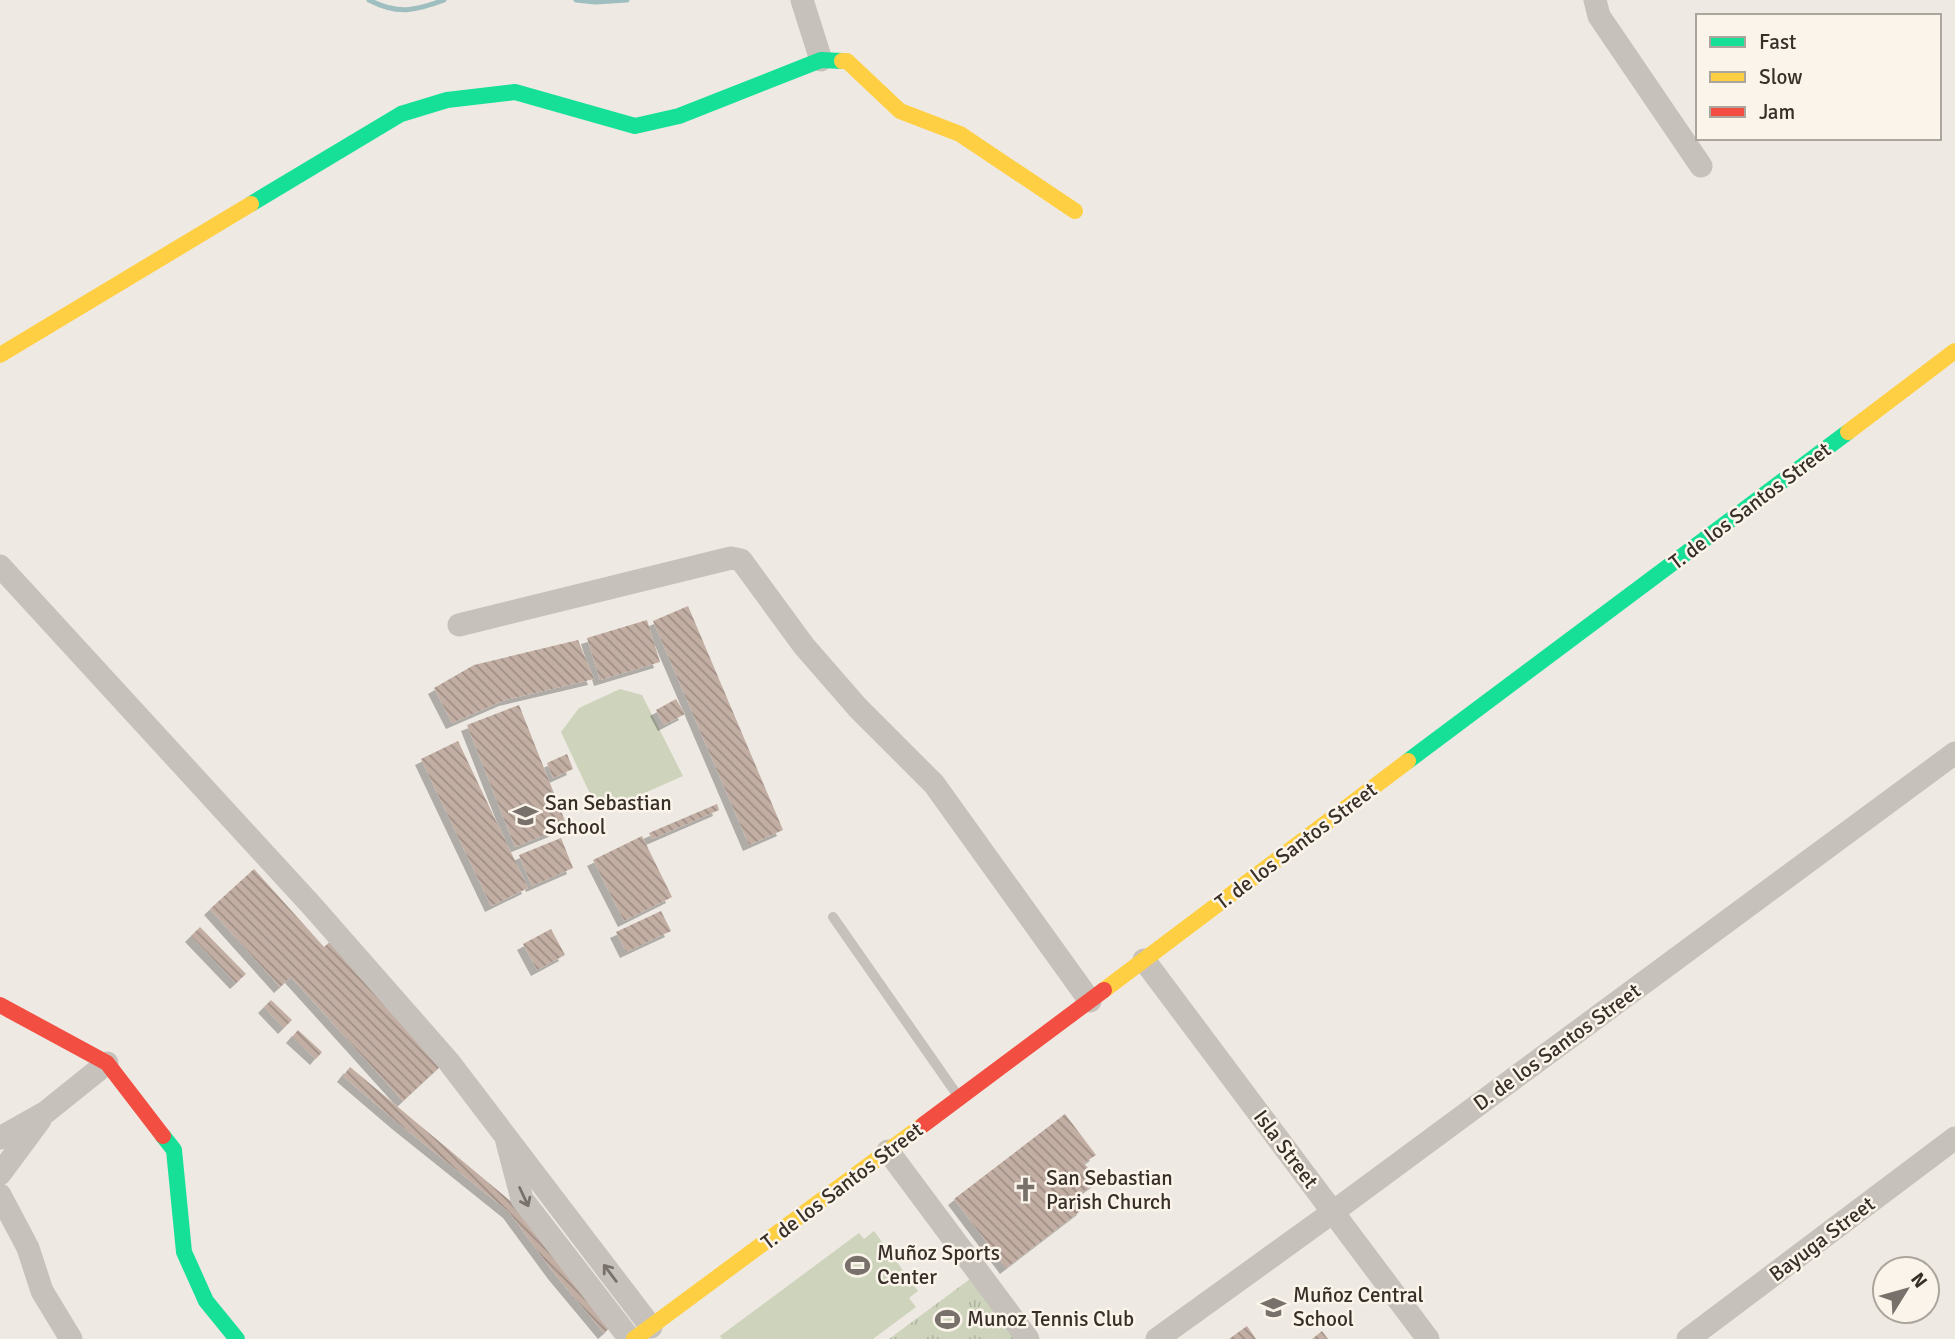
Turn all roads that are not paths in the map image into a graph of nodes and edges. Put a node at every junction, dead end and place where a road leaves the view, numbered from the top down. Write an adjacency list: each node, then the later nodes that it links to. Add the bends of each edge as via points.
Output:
1 (802, 0): 3 (street)
2 (1595, 0): 4 (street, via 1599,16)
3 (821, 60): 5 (street, via 847,61 900,111 960,134); 7 (street, via 679,116 635,126 515,92 447,100 401,114)
4 (1701, 166)
5 (1075, 211)
6 (1955, 351): 12 (street, T. de los Santos Street)
7 (0, 355)
8 (0, 566): 24 (street, via 449,1062 505,1132)
9 (459, 625): 13 (street, via 730,558 741,560 804,646 934,784)
10 (1955, 753): 23 (street, D. de los Santos Street)
11 (834, 916): 16 (lane)
12 (1144, 960): 13 (street, T. de los Santos Street); 23 (street, Isla Street)
13 (1090, 1001): 16 (street, T. de los Santos Street)
14 (0, 1005): 15 (street)
15 (107, 1063): 17 (street); 26 (street, via 174,1150 184,1252 206,1301)
16 (960, 1098): 20 (street, T. de los Santos Street)
17 (46, 1112): 18 (street); 21 (street)
18 (0, 1138)
19 (1955, 1138): 30 (street, Bayuga Street)
20 (888, 1151): 24 (street, T. de los Santos Street); 27 (street)
21 (0, 1174)
22 (0, 1195): 25 (street, via 28,1248 43,1291)
23 (1333, 1212): 28 (street, D. de los Santos Street); 29 (street, Isla Street)
24 (644, 1336)
25 (71, 1339)
26 (237, 1339)
27 (1028, 1339)
28 (1157, 1339)
29 (1428, 1339)
30 (1688, 1339)

